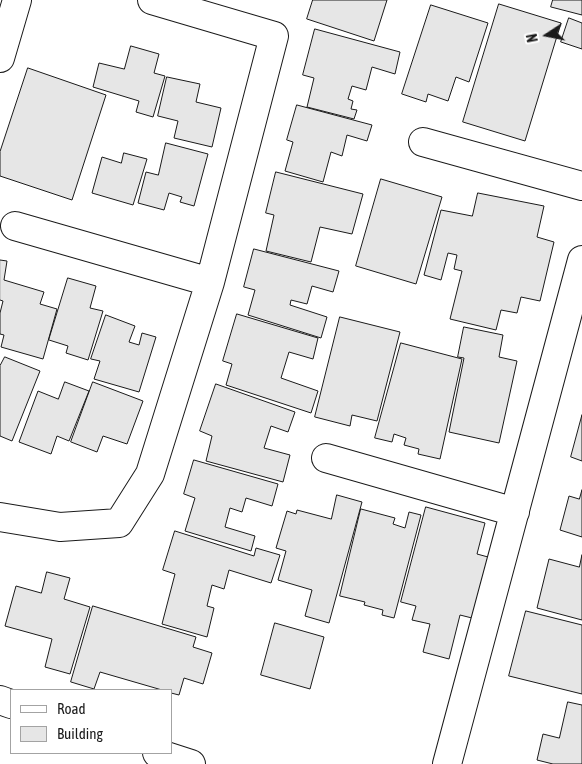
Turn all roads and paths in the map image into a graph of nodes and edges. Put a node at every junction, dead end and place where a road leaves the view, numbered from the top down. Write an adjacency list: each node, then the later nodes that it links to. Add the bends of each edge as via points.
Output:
1 (17, 0): 3 (street)
2 (152, 0): 8 (street, via 274,36)
3 (0, 58)
4 (423, 142): 5 (street)
5 (582, 186)
6 (15, 226): 8 (street)
7 (582, 260): 10 (street)
8 (210, 282): 11 (street, via 150,474 119,523 60,527)
9 (326, 458): 10 (street)
10 (515, 512): 14 (street)
11 (0, 517)
12 (160, 754): 13 (street)
13 (190, 764)
14 (447, 764)

